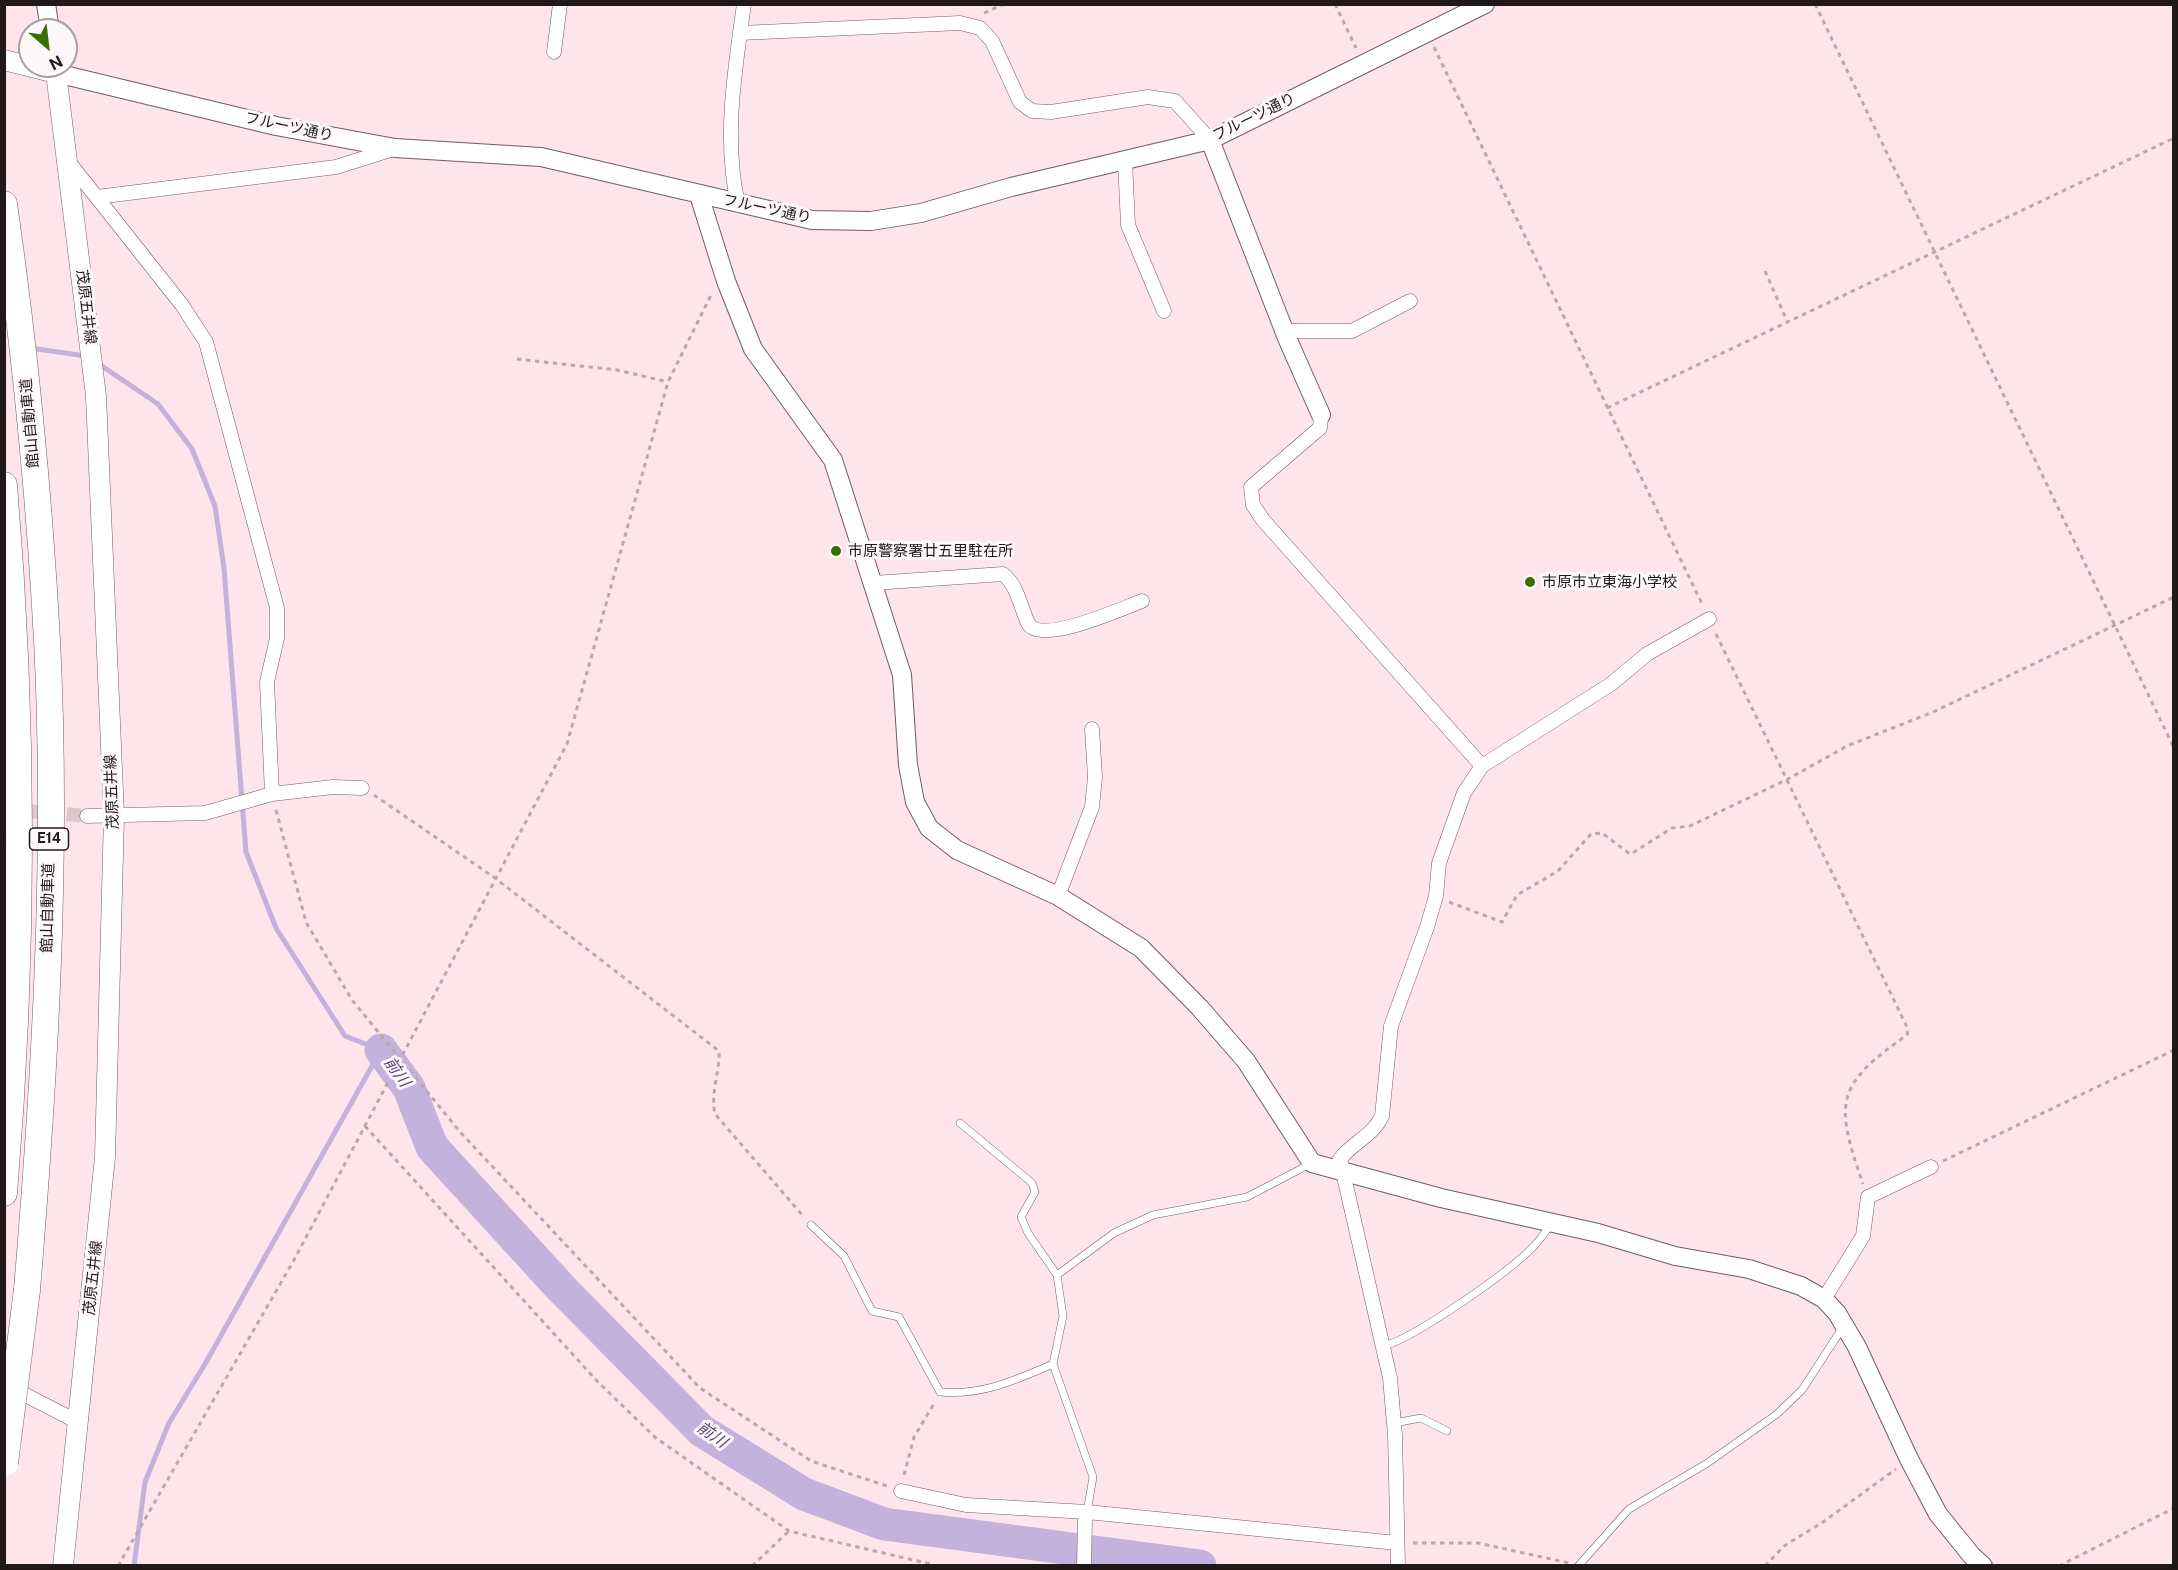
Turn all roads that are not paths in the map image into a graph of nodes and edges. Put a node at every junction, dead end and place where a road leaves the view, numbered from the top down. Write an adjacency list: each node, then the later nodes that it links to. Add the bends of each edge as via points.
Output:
1 (561, 4): 5 (street)
2 (744, 4): 4 (street)
3 (1485, 4): 8 (street, フルーツ通り)
4 (740, 33): 8 (street, via 960,23 980,28 992,41 1020,102 1032,111 1148,97 1175,101); 15 (street, via 732,126 732,177)
5 (554, 52)
6 (78, 75): 9 (street, フルーツ通り, via 276,126)
7 (57, 78): 10 (main road, 茂原五井線)
8 (1210, 140): 11 (street, フルーツ通り); 18 (street)
9 (395, 148): 12 (street, フルーツ通り, via 541,158); 13 (street, via 336,167)
10 (67, 159): 13 (street); 29 (main road, 茂原五井線, via 96,396)
11 (1125, 160): 15 (street, フルーツ通り, via 921,213 871,221 812,220); 17 (street, via 1128,225)
12 (699, 195): 15 (street, フルーツ通り); 21 (street, via 753,349 833,460)
13 (97, 197): 27 (street, via 182,304 206,342 277,608 278,638 267,682)
14 (4, 204): 47 (highway, 館山自動車道 / E14, bridge, via 27,388 46,631 50,783 45,1056 27,1290)
15 (738, 204)
16 (1410, 301): 18 (street, via 1352,331)
17 (1164, 311)
18 (1284, 331): 19 (street)
19 (1321, 415): 25 (street, via 1320,428 1251,487 1252,504)
20 (4, 485): 35 (highway, 館山自動車道 / E14, via 15,646 18,914)
21 (874, 583): 22 (street, via 1003,574 1012,581 1029,626 1037,631 1058,631); 30 (street, via 902,675 908,765 915,802 929,828 957,850)
22 (1142, 601)
23 (1709, 619): 25 (street, via 1647,654 1611,684)
24 (1092, 729): 30 (street, via 1092,807)
25 (1482, 766): 34 (street, via 1464,793 1447,836 1436,896 1391,1026 1382,1116 1377,1128 1348,1149 1341,1159)
26 (362, 788): 27 (street)
27 (272, 794): 29 (street, via 205,813)
28 (87, 816): 29 (street)
29 (114, 816): 44 (main road, 茂原五井線, via 105,1157)
30 (1058, 896): 32 (street, via 1141,948 1200,1008 1246,1061)
31 (960, 1123): 38 (lane, via 1032,1183 1035,1192 1021,1217)
32 (1312, 1163): 34 (street); 38 (lane, via 1247,1197 1153,1215 1114,1233)
33 (1931, 1167): 39 (street, via 1868,1197 1863,1236)
34 (1344, 1170): 36 (street, via 1441,1198); 41 (street)
35 (4, 1192)
36 (1552, 1222): 39 (street, via 1675,1256 1749,1269 1801,1286); 41 (lane, via 1533,1247 1497,1275 1440,1316)
37 (811, 1225): 42 (lane, via 844,1256 872,1311 899,1317 940,1392 962,1394 1009,1383)
38 (1058, 1275): 42 (lane, via 1063,1316)
39 (1824, 1299): 40 (street)
40 (1844, 1325): 52 (lane, via 1802,1389 1777,1414 1706,1464 1629,1509); 56 (street, via 1938,1514)
41 (1384, 1346): 45 (street)
42 (1053, 1364): 50 (lane, via 1093,1477)
43 (4, 1384): 44 (street)
44 (78, 1422): 53 (main road, 茂原五井線)
45 (1394, 1423): 46 (lane, via 1421,1418); 51 (street)
46 (1448, 1431)
47 (5, 1463): 48 (highway, 館山自動車道 / E14)
48 (4, 1469)
49 (901, 1491): 50 (street, via 966,1505)
50 (1086, 1515): 51 (street); 54 (street)
51 (1397, 1543): 55 (street)
52 (1579, 1565)
53 (63, 1566)
54 (1084, 1566)
55 (1398, 1566)
56 (1983, 1566)

